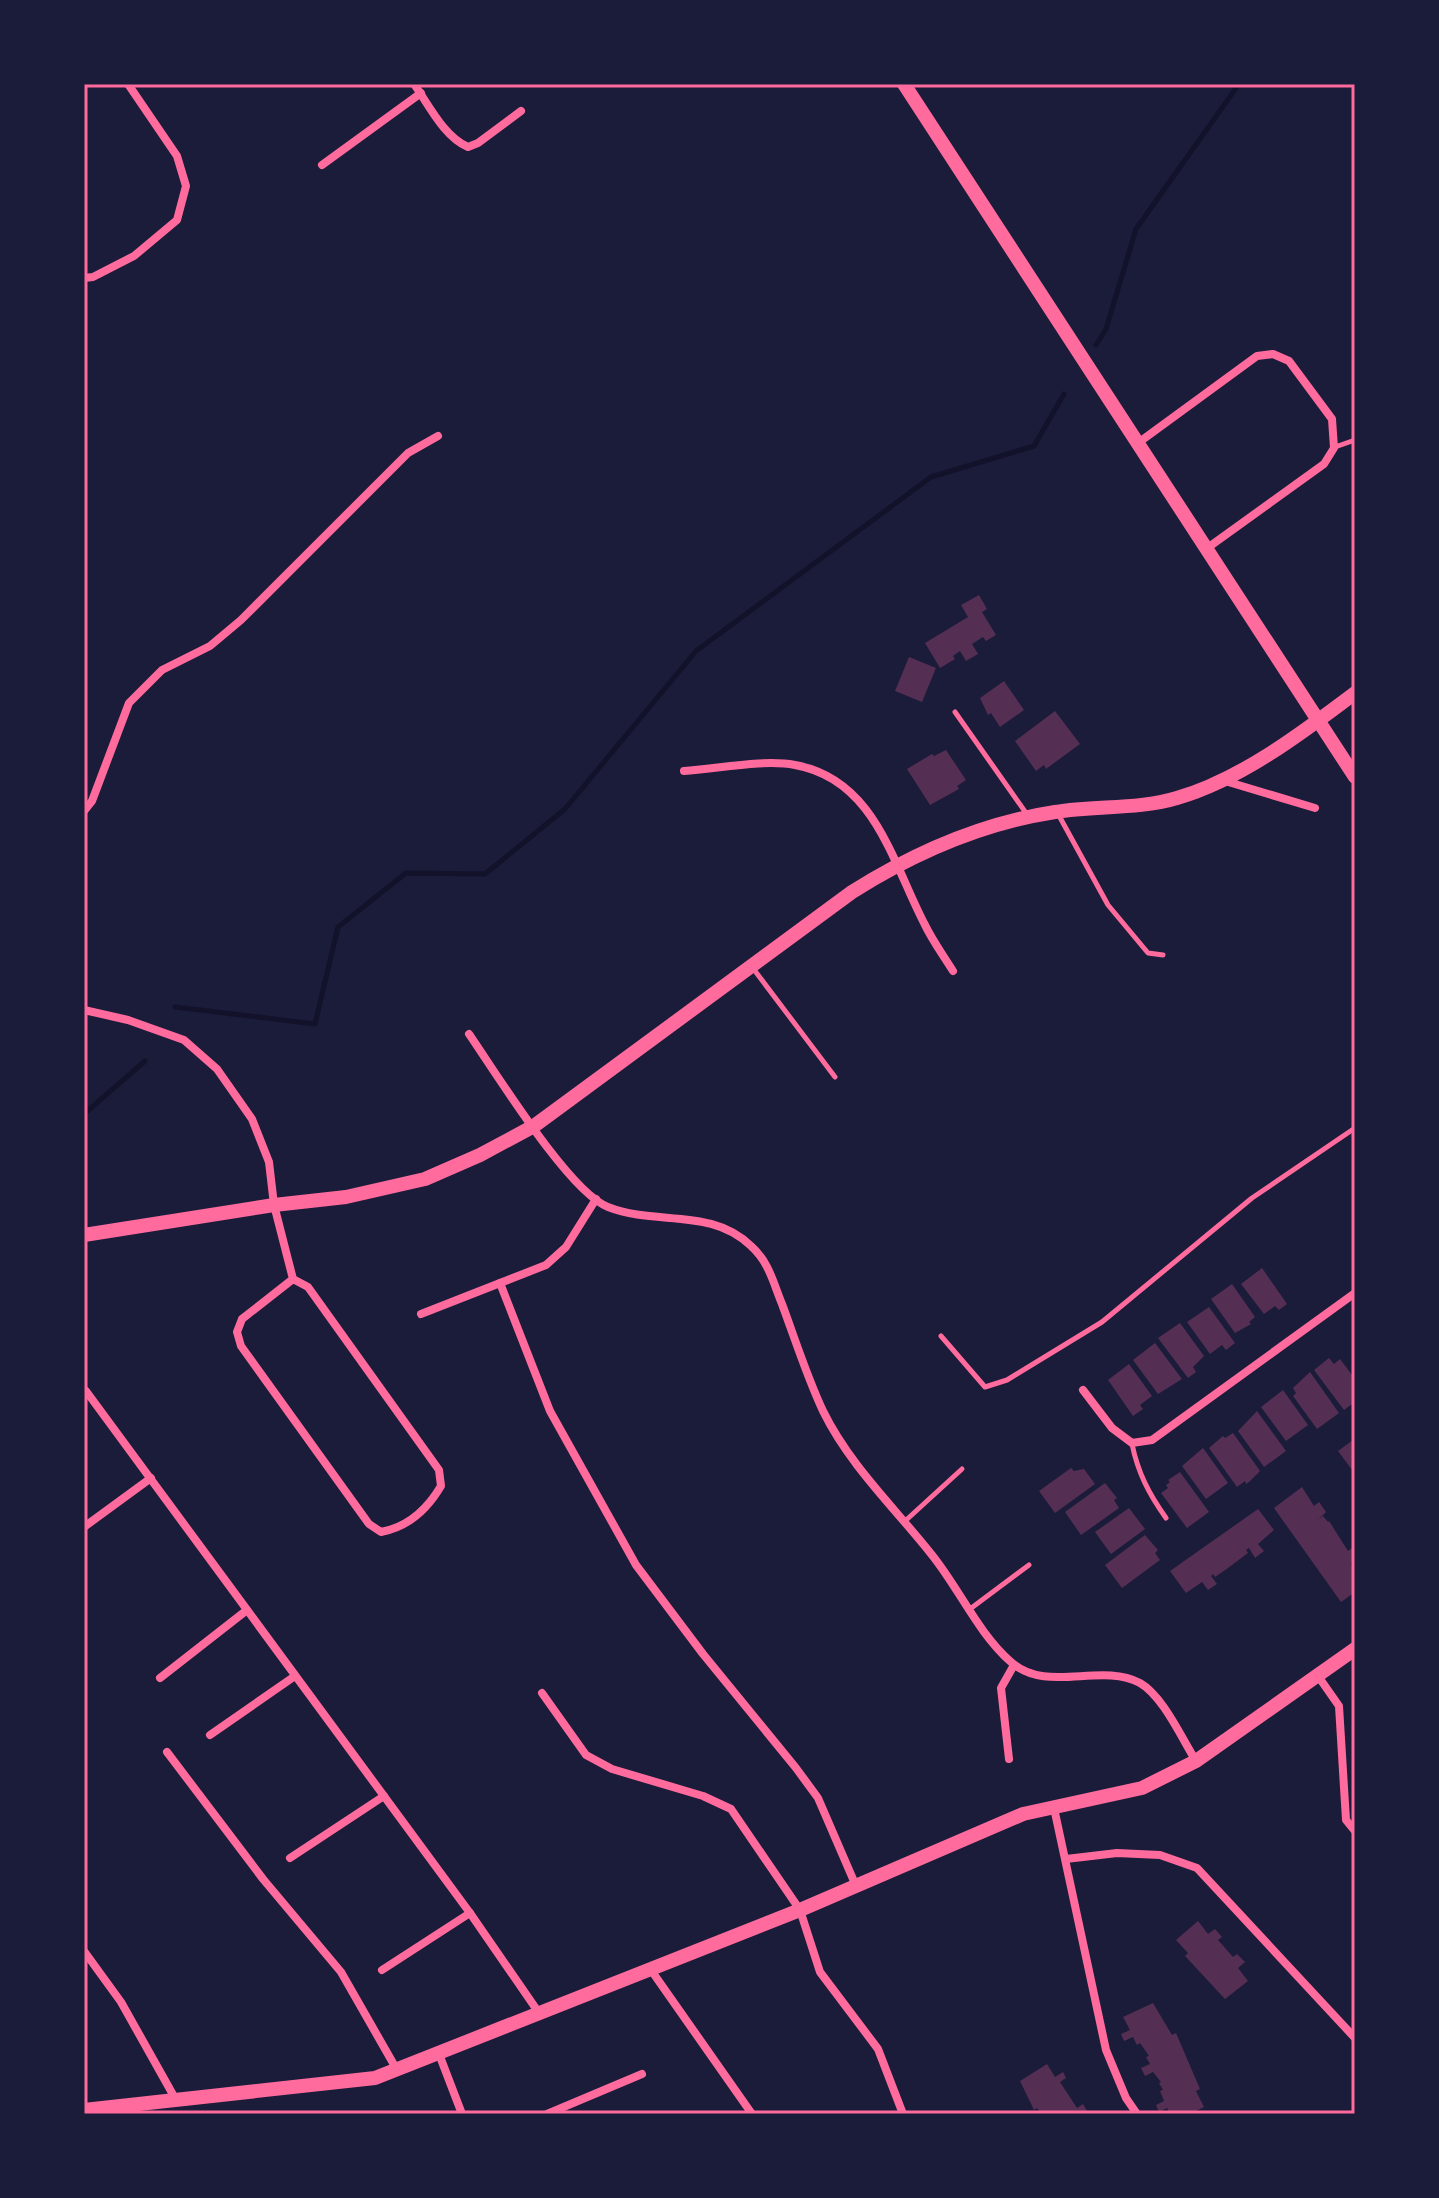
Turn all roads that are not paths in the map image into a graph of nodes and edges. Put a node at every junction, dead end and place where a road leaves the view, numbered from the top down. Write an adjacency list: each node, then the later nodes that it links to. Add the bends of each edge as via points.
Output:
1 (128, 84): 7 (street, via 177,156 186,186 177,220 134,256)
2 (414, 84): 4 (street)
3 (904, 84): 10 (street)
4 (421, 93): 5 (street, via 457,143 468,147); 6 (street)
5 (521, 111)
6 (322, 165)
7 (84, 278)
8 (438, 436): 20 (street, via 408,453 241,620 210,646 162,670 129,703)
9 (1355, 440): 11 (lane)
10 (1138, 443): 11 (street, via 1257,356 1273,354 1289,361 1332,419); 12 (street)
11 (1334, 448): 12 (street, via 1324,464)
12 (1206, 549): 15 (street)
13 (1355, 693): 15 (street)
14 (955, 712): 22 (lane)
15 (1318, 721): 17 (street); 18 (street)
16 (684, 771): 23 (street, via 781,764 819,771 860,800)
17 (1355, 777)
18 (1224, 781): 19 (street); 21 (street, via 1142,805)
19 (1315, 808)
20 (84, 811)
21 (1057, 811): 22 (street); 24 (lane, via 1108,905 1148,953)
22 (1029, 817): 23 (street, via 984,828)
23 (897, 864): 25 (street); 26 (street)
24 (1163, 955)
25 (751, 966): 29 (lane); 30 (street)
26 (953, 971)
27 (84, 1010): 33 (street, via 184,1040 217,1069 252,1119 269,1162)
28 (469, 1034): 30 (street)
29 (835, 1077)
30 (534, 1126): 32 (street, via 577,1185); 33 (street, via 425,1179 346,1197)
31 (1355, 1128): 39 (lane, via 1252,1198 1102,1322 1007,1380 985,1387)
32 (596, 1199): 36 (street, via 566,1247 546,1265); 46 (street, via 637,1215 701,1219 750,1244 768,1265 837,1438)
33 (274, 1205): 34 (street); 35 (street)
34 (84, 1235)
35 (293, 1279): 35 (street, via 242,1319 237,1332 241,1346 369,1524 381,1532 406,1523 430,1504 441,1486 439,1470 308,1287)
36 (500, 1283): 38 (street); 66 (street, via 550,1411 636,1565 818,1798)
37 (1355, 1293): 42 (street, via 1152,1440)
38 (421, 1314)
39 (941, 1336)
40 (1083, 1390): 42 (street, via 1112,1428)
41 (86, 1391): 44 (street)
42 (1132, 1443): 45 (lane, via 1146,1489)
43 (962, 1469): 46 (lane)
44 (151, 1478): 47 (street); 50 (street)
45 (1166, 1518)
46 (904, 1522): 49 (street)
47 (84, 1527)
48 (1029, 1565): 49 (lane)
49 (970, 1609): 52 (street)
50 (247, 1610): 53 (street); 55 (street)
51 (1355, 1649): 54 (street)
52 (1014, 1665): 59 (street, via 1001,1688); 60 (street, via 1038,1676 1090,1675 1141,1683 1161,1703)
53 (295, 1676): 57 (street); 61 (street)
54 (1318, 1676): 60 (street); 63 (street, via 1339,1706 1346,1820)
55 (160, 1678)
56 (542, 1693): 67 (street, via 586,1755 612,1769 731,1809)
57 (210, 1735)
58 (167, 1752): 75 (street, via 341,1972)
59 (1009, 1759)
60 (1196, 1761): 62 (street, via 1142,1788)
61 (384, 1796): 64 (street); 68 (street)
62 (1054, 1808): 65 (street); 66 (street, via 1023,1814)
63 (1355, 1831)
64 (290, 1858)
65 (1066, 1859): 73 (street, via 1160,1855 1197,1868); 83 (street, via 1106,2050)
66 (856, 1886): 67 (street)
67 (800, 1910): 71 (street); 82 (street, via 820,1972 878,2049)
68 (470, 1913): 70 (street); 72 (street)
69 (84, 1951): 77 (street, via 121,2002)
70 (382, 1970)
71 (651, 1970): 72 (street); 81 (street)
72 (539, 2013): 74 (street)
73 (1355, 2038)
74 (439, 2054): 75 (street); 79 (street)
75 (397, 2070): 77 (street, via 375,2078)
76 (642, 2074): 80 (street)
77 (176, 2101): 78 (street)
78 (84, 2110)
79 (462, 2114)
80 (547, 2114)
81 (752, 2114)
82 (903, 2114)
83 (1137, 2114)

